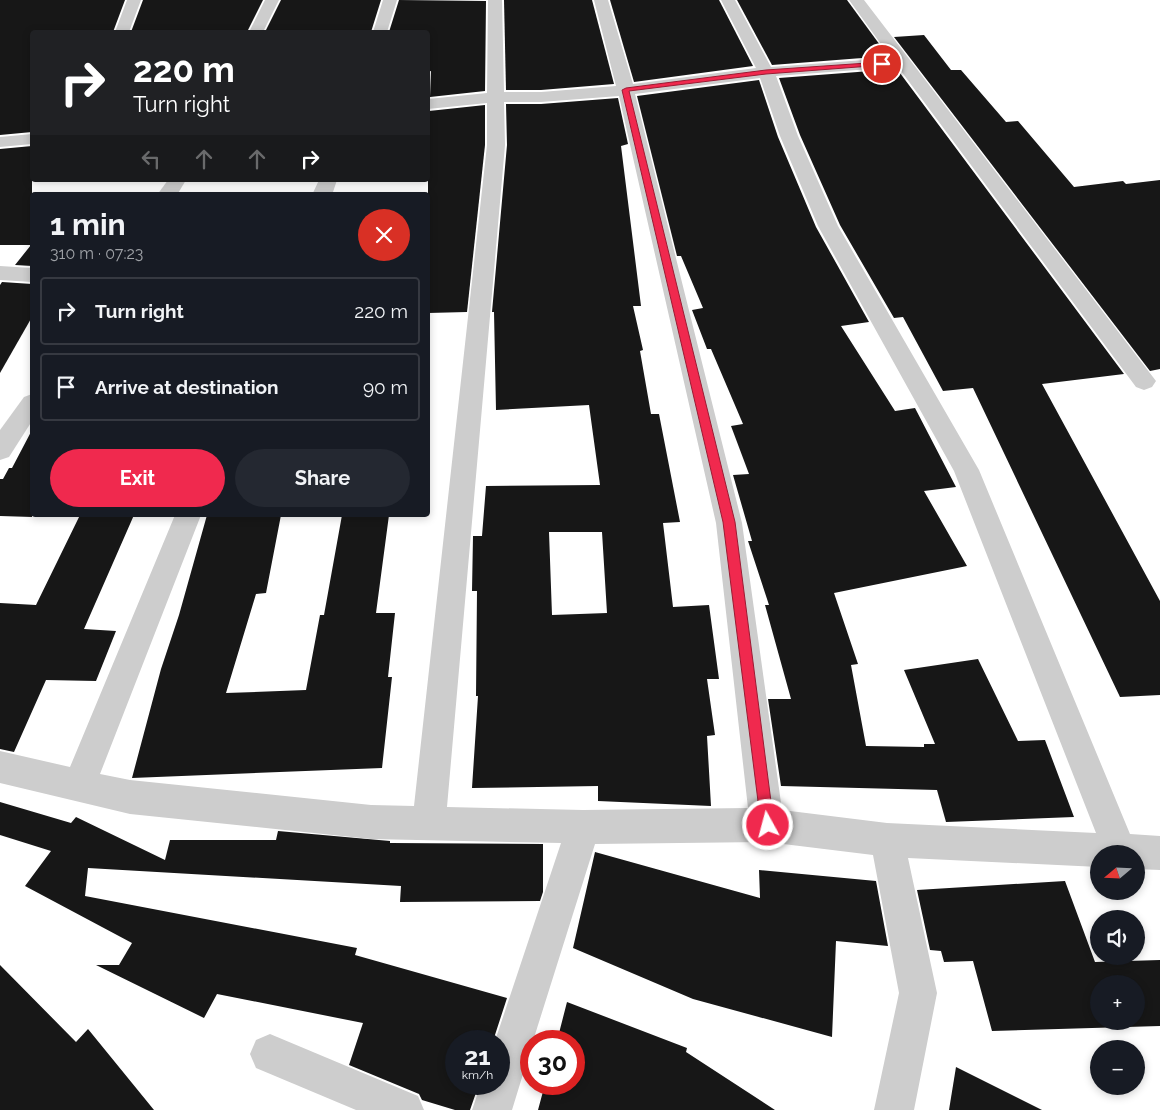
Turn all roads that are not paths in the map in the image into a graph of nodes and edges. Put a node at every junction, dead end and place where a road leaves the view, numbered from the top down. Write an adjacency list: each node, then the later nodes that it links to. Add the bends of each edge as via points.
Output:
1 (134, 0): 8 (street)
2 (272, 0): 9 (street)
3 (390, 0): 10 (street)
4 (495, 0): 14 (street)
5 (601, 0): 13 (street)
6 (728, 0): 12 (street)
7 (856, 0): 11 (street)
8 (123, 30)
9 (257, 30)
10 (381, 30)
11 (901, 62): 12 (street); 20 (street)
12 (766, 72): 13 (street); 30 (street, via 789,136 828,226 966,470)
13 (626, 90): 14 (street); 27 (street, via 729,522)
14 (495, 97): 15 (street); 26 (street, via 496,145)
15 (430, 104)
16 (30, 139): 17 (street)
17 (0, 142)
18 (0, 273): 19 (street)
19 (30, 275)
20 (1144, 381)
21 (30, 406): 22 (street)
22 (0, 450)
23 (187, 517): 25 (street)
24 (0, 767): 25 (street)
25 (79, 785): 26 (street, via 130,797 371,822)
26 (429, 823): 28 (street)
27 (768, 825): 28 (street); 29 (street)
28 (583, 827): 36 (street)
29 (887, 840): 31 (street); 37 (street, via 918,993)
30 (1118, 845)
31 (1090, 850)
32 (1145, 852): 33 (street)
33 (1160, 853)
34 (270, 1054): 35 (street)
35 (404, 1110)
36 (492, 1110)
37 (894, 1110)

